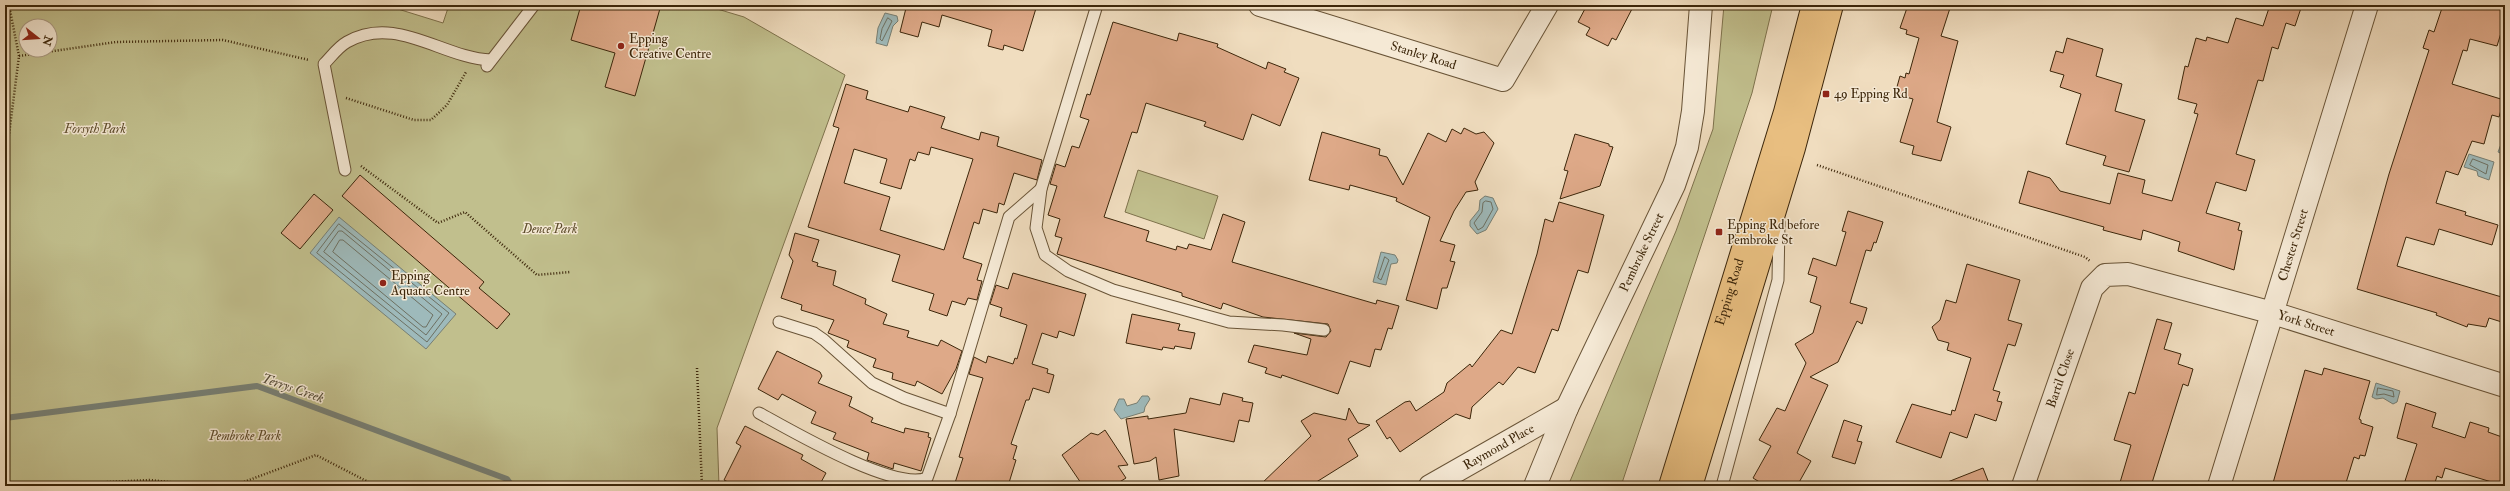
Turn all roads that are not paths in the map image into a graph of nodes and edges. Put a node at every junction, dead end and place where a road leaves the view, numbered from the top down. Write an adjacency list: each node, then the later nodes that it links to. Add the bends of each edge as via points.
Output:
1 (534, 5): 9 (lane, via 488,63 415,38 376,31 346,43 324,64)
2 (1096, 5): 10 (lane)
3 (1260, 5): 4 (street, Stanley Road, via 1503,80)
4 (1547, 5)
5 (1701, 5): 17 (street, Pembroke Street, via 1693,111 1687,147 1674,185)
6 (1813, 5): 22 (main road, Epping Road, via 1785,112)
7 (1832, 5): 11 (main road, Epping Road)
8 (2367, 5): 13 (street, Chester Street)
9 (345, 170)
10 (1041, 189): 15 (lane, via 1036,228 1045,255 1068,271 1113,290 1229,322 1283,324); 19 (lane, via 1009,217)
11 (1779, 196): 23 (main road, Epping Road); 24 (lane, via 1778,280)
12 (2105, 275): 13 (street, York Street, via 2128,274); 25 (street, Bartil Close, via 2092,288)
13 (2273, 313): 16 (street, York Street); 26 (street, Chester Street)
14 (779, 322): 19 (lane, via 814,333 872,383 904,398)
15 (1324, 330)
16 (2505, 386)
17 (1567, 408): 20 (street, Raymond Place); 21 (street, Pembroke Street)
18 (759, 413): 19 (lane, via 866,473 906,484 920,483 927,478)
19 (950, 414)
20 (1430, 486)
21 (1535, 486)
22 (1670, 486)
23 (1691, 486)
24 (1722, 486)
25 (2023, 486)
26 (2219, 486)

